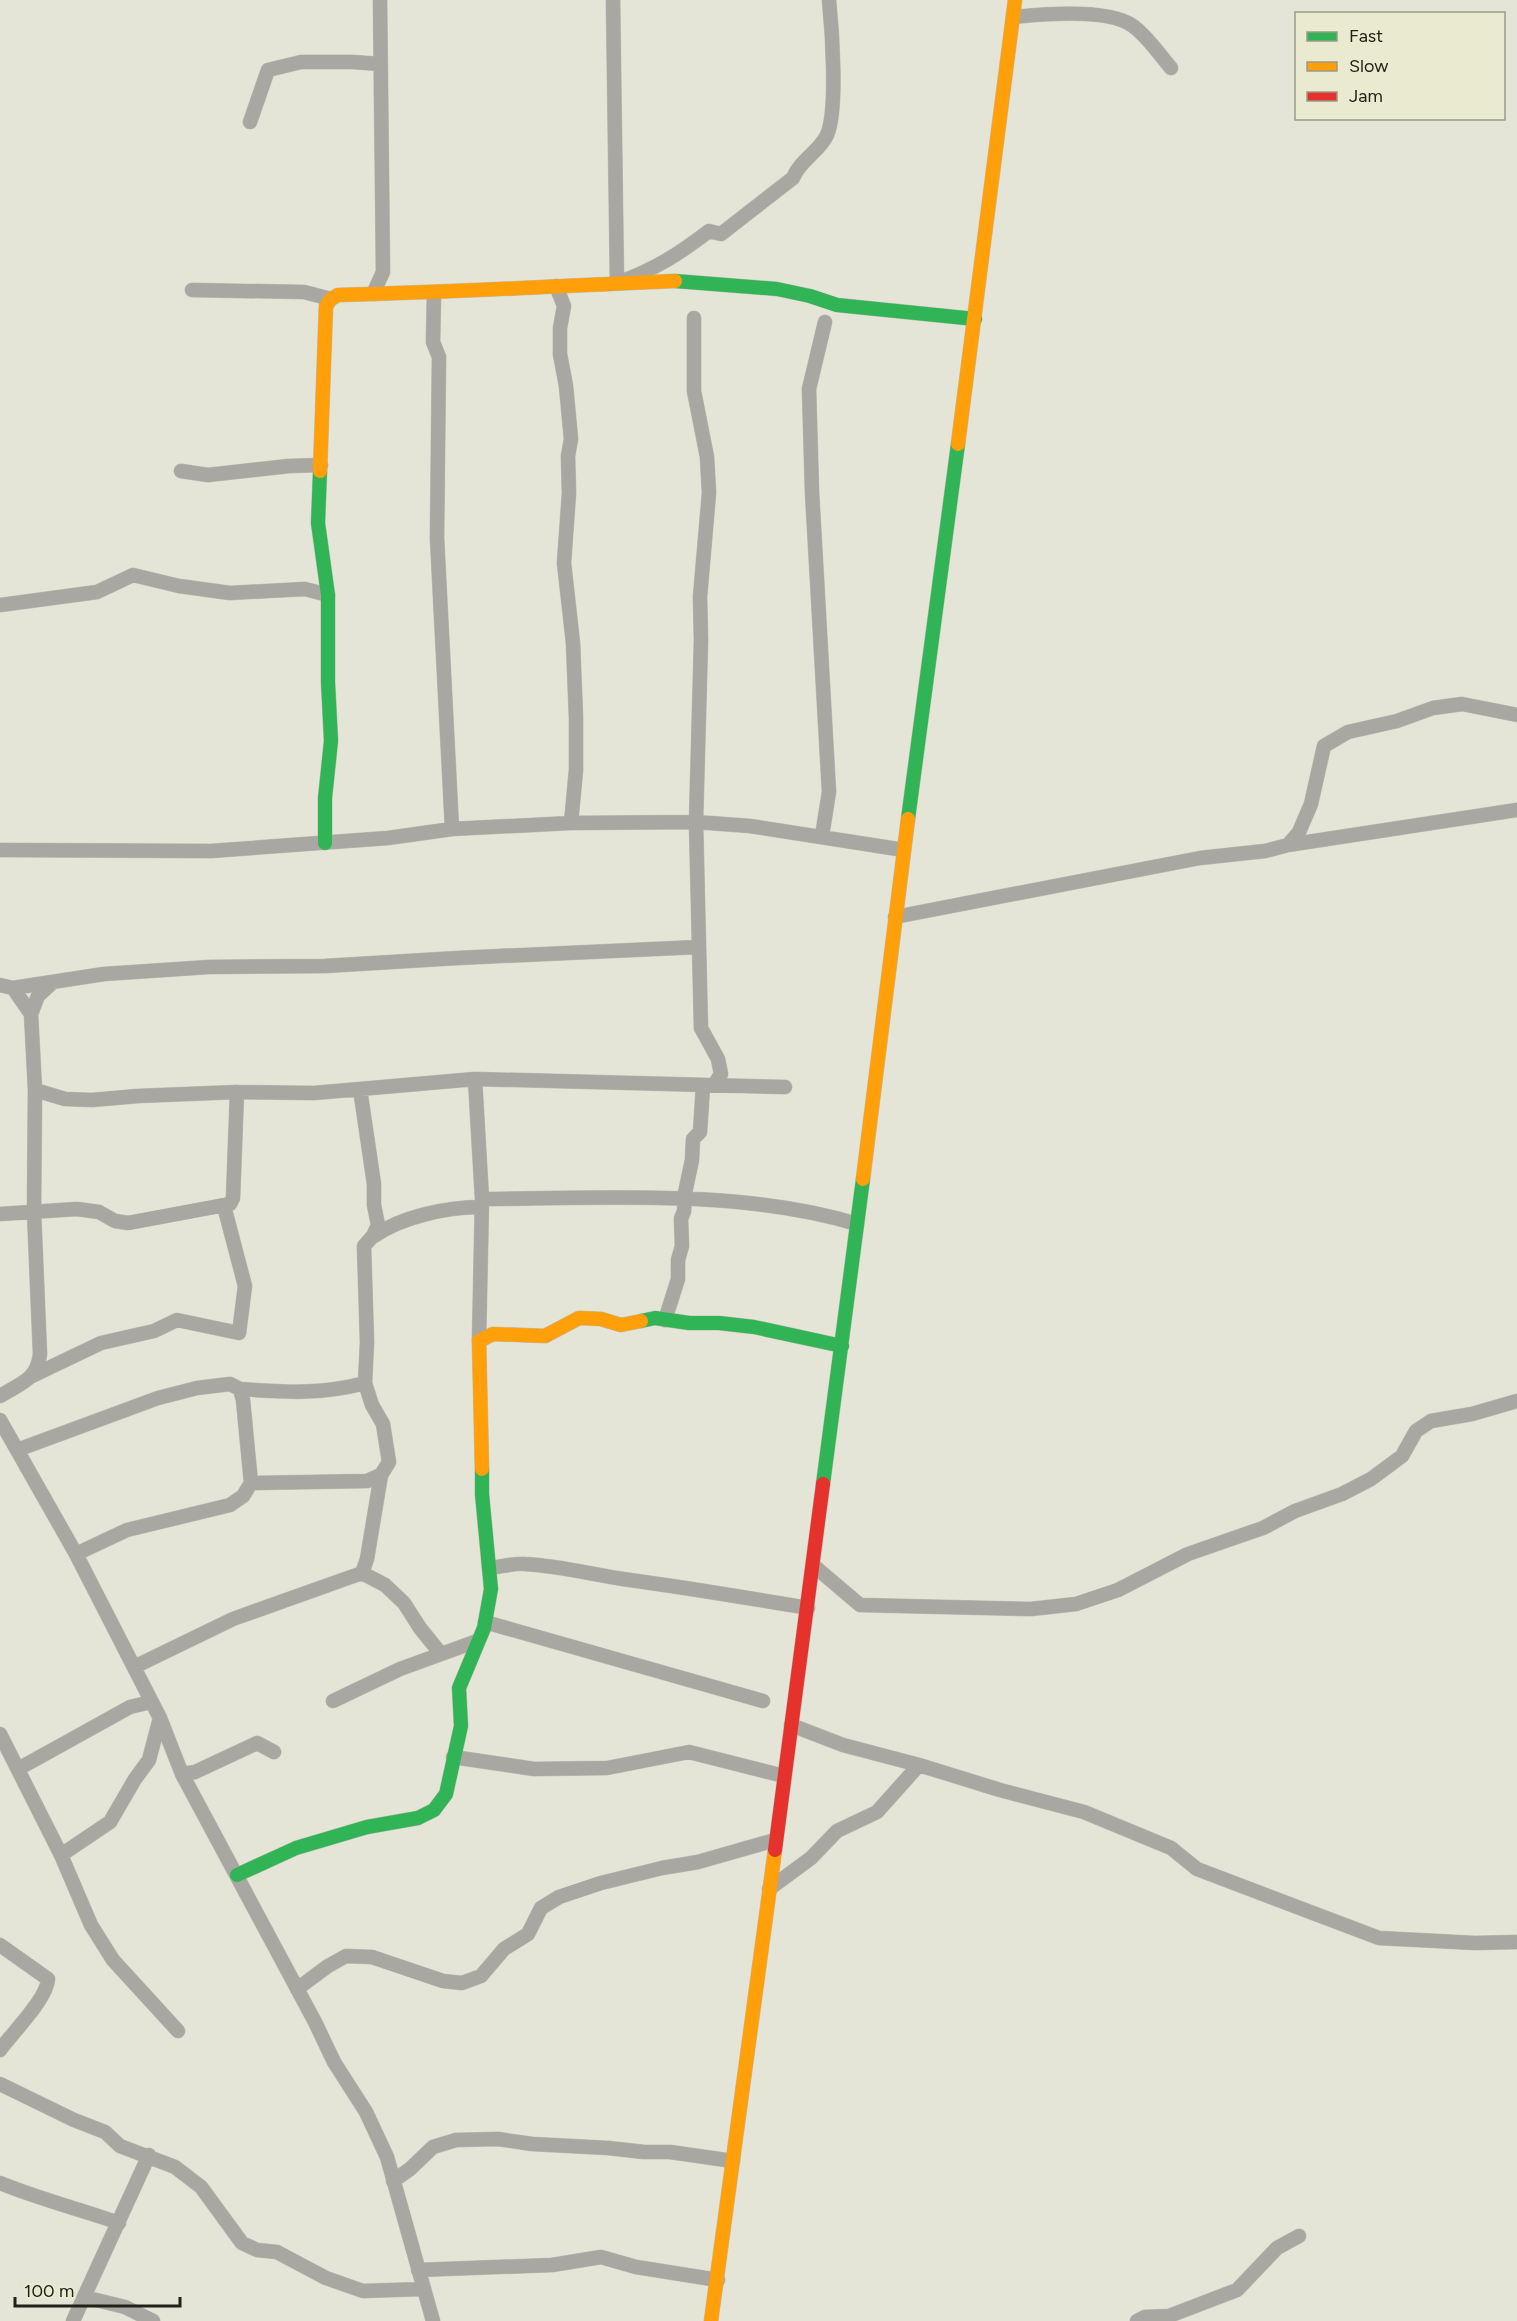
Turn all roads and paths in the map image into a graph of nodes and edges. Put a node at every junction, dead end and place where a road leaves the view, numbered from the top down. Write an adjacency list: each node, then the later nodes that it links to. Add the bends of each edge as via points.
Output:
1 (381, 0): 6 (street)
2 (613, 0): 9 (street)
3 (829, 0): 9 (street, via 832,115 827,136 797,168 793,178 733,226 721,234 709,231 648,272)
4 (1015, 0): 5 (street)
5 (1013, 17): 7 (street, via 1064,12 1124,21 1134,26); 16 (street)
6 (380, 64): 8 (street, via 301,62 268,70); 13 (street, via 383,272)
7 (1171, 68)
8 (250, 122)
9 (617, 283): 10 (street); 16 (street, via 678,281 777,289 837,305)
10 (556, 286): 12 (street); 25 (street, via 564,306 560,354 571,439 567,456 569,493 564,563 576,718)
11 (192, 290): 14 (street, via 304,292)
12 (434, 293): 13 (street); 26 (street, via 433,342 439,357 437,538)
13 (373, 294): 14 (street, via 338,295)
14 (331, 299): 18 (street, via 326,306)
15 (694, 318): 24 (street, via 694,392 707,457 709,493 700,597)
16 (975, 319): 31 (street)
17 (825, 322): 27 (street, via 809,388 829,792)
18 (321, 465): 19 (street, via 208,475); 20 (street, via 318,523)
19 (181, 471)
20 (328, 595): 21 (street, via 306,589 230,593 133,575 97,592); 28 (street, via 331,741)
21 (0, 605)
22 (1517, 715): 29 (street, via 1462,704 1433,708 1348,732 1324,746 1311,804 1299,832)
23 (1517, 810): 29 (street)
24 (696, 822): 25 (street); 27 (street); 33 (street)
25 (571, 823): 26 (street)
26 (452, 830): 28 (street)
27 (822, 836): 31 (street)
28 (325, 843): 30 (street, via 211,850)
29 (1288, 845): 32 (street, via 1200,858)
30 (0, 850)
31 (904, 850): 32 (street)
32 (895, 917): 48 (street)
33 (698, 947): 34 (street, via 325,966 209,967 104,974); 38 (street, via 701,1028 718,1059 721,1074)
34 (53, 982): 35 (street); 36 (street, via 38,996)
35 (6, 986): 36 (street)
36 (31, 1014): 41 (street)
37 (475, 1079): 38 (street); 40 (street); 44 (street)
38 (708, 1085): 39 (street); 43 (street, via 700,1132 693,1139)
39 (785, 1087)
40 (360, 1089): 42 (street); 49 (street, via 378,1225)
41 (35, 1090): 42 (street, via 65,1099 92,1100); 46 (street)
42 (237, 1092): 45 (street, via 233,1198)
43 (685, 1200): 44 (street); 48 (street, via 775,1206); 50 (street, via 678,1279)
44 (481, 1203): 49 (street, via 390,1225); 51 (street)
45 (225, 1206): 46 (street, via 128,1223 88,1210); 53 (street, via 244,1286 239,1333 177,1320 154,1331 100,1343)
46 (34, 1212): 47 (street); 53 (street, via 40,1354)
47 (0, 1214)
48 (857, 1224): 52 (street)
49 (373, 1236): 54 (street, via 364,1246 363,1263)
50 (665, 1320): 51 (street, via 655,1318 621,1325 579,1318 545,1336 492,1334); 52 (street, via 754,1327)
51 (479, 1341): 64 (street, via 482,1494)
52 (842, 1346): 63 (street)
53 (32, 1376): 56 (street)
54 (365, 1383): 55 (street, via 301,1393); 60 (street, via 382,1424 389,1462)
55 (240, 1389): 59 (street, via 230,1384 158,1398); 61 (street)
56 (0, 1396)
57 (1517, 1401): 63 (street, via 1431,1421 1416,1431 1402,1456 1342,1494 1263,1528 1188,1554 1118,1590 1076,1604 1031,1610 860,1605)
58 (0, 1420): 59 (street)
59 (17, 1450): 62 (street)
60 (381, 1475): 61 (street, via 367,1481); 65 (street)
61 (251, 1483): 62 (street, via 243,1496 230,1505 127,1530)
62 (76, 1554): 70 (street)
63 (814, 1566): 66 (street)
64 (489, 1568): 66 (street, via 524,1564 582,1570); 67 (street, via 491,1589)
65 (362, 1573): 69 (street, via 404,1603); 70 (street, via 233,1619)
66 (808, 1608): 75 (street)
67 (484, 1622): 68 (street); 72 (street)
68 (477, 1641): 69 (street); 78 (street, via 459,1688 460,1726)
69 (441, 1654): 71 (street)
70 (134, 1666): 73 (street)
71 (333, 1701)
72 (763, 1701)
73 (152, 1702): 74 (street); 80 (street, via 130,1707)
74 (160, 1718): 81 (street); 84 (street, via 149,1760 110,1822)
75 (791, 1725): 79 (street, via 843,1746); 82 (street)
76 (0, 1734): 80 (street)
77 (274, 1752): 81 (street, via 257,1743 195,1772)
78 (453, 1757): 82 (street, via 534,1769 597,1768 689,1752); 85 (street, via 446,1794 434,1810 418,1818 367,1827 296,1848)
79 (919, 1765): 86 (street, via 877,1812 837,1831 811,1858); 87 (street, via 1084,1812 1171,1848 1197,1869 1379,1938)
80 (18, 1769): 84 (street)
81 (182, 1774): 85 (street)
82 (784, 1776): 83 (street)
83 (775, 1840): 86 (street); 89 (street, via 559,1897 541,1908 528,1934 504,1949 481,1976 462,1983 443,1981 372,1957 346,1956)
84 (61, 1855): 90 (street, via 91,1925 113,1960)
85 (237, 1875): 89 (street)
86 (769, 1889): 94 (street)
87 (1517, 1942)
88 (0, 1945): 91 (street, via 48,1979 48,1986 38,2005)
89 (297, 1989): 95 (street, via 366,2112 387,2157)
90 (178, 2031)
91 (0, 2050)
92 (0, 2084): 93 (street, via 105,2133 120,2146)
93 (149, 2155): 97 (street); 101 (street, via 175,2167 201,2187 242,2243 257,2250 277,2252 326,2278 363,2291)
94 (733, 2161): 95 (street, via 670,2152 498,2139 456,2140 433,2147); 100 (street)
95 (393, 2181): 99 (street)
96 (0, 2183): 97 (street)
97 (119, 2223): 102 (street)
98 (1299, 2236): 107 (street, via 1277,2248 1237,2290 1169,2316)
99 (418, 2270): 100 (street, via 552,2265 601,2257 636,2267); 101 (street)
100 (718, 2280): 106 (street)
101 (423, 2289): 105 (street)
102 (84, 2297): 103 (street); 104 (street, via 125,2307)
103 (73, 2321)
104 (153, 2321)
105 (433, 2321)
106 (711, 2321)
107 (1137, 2321)

